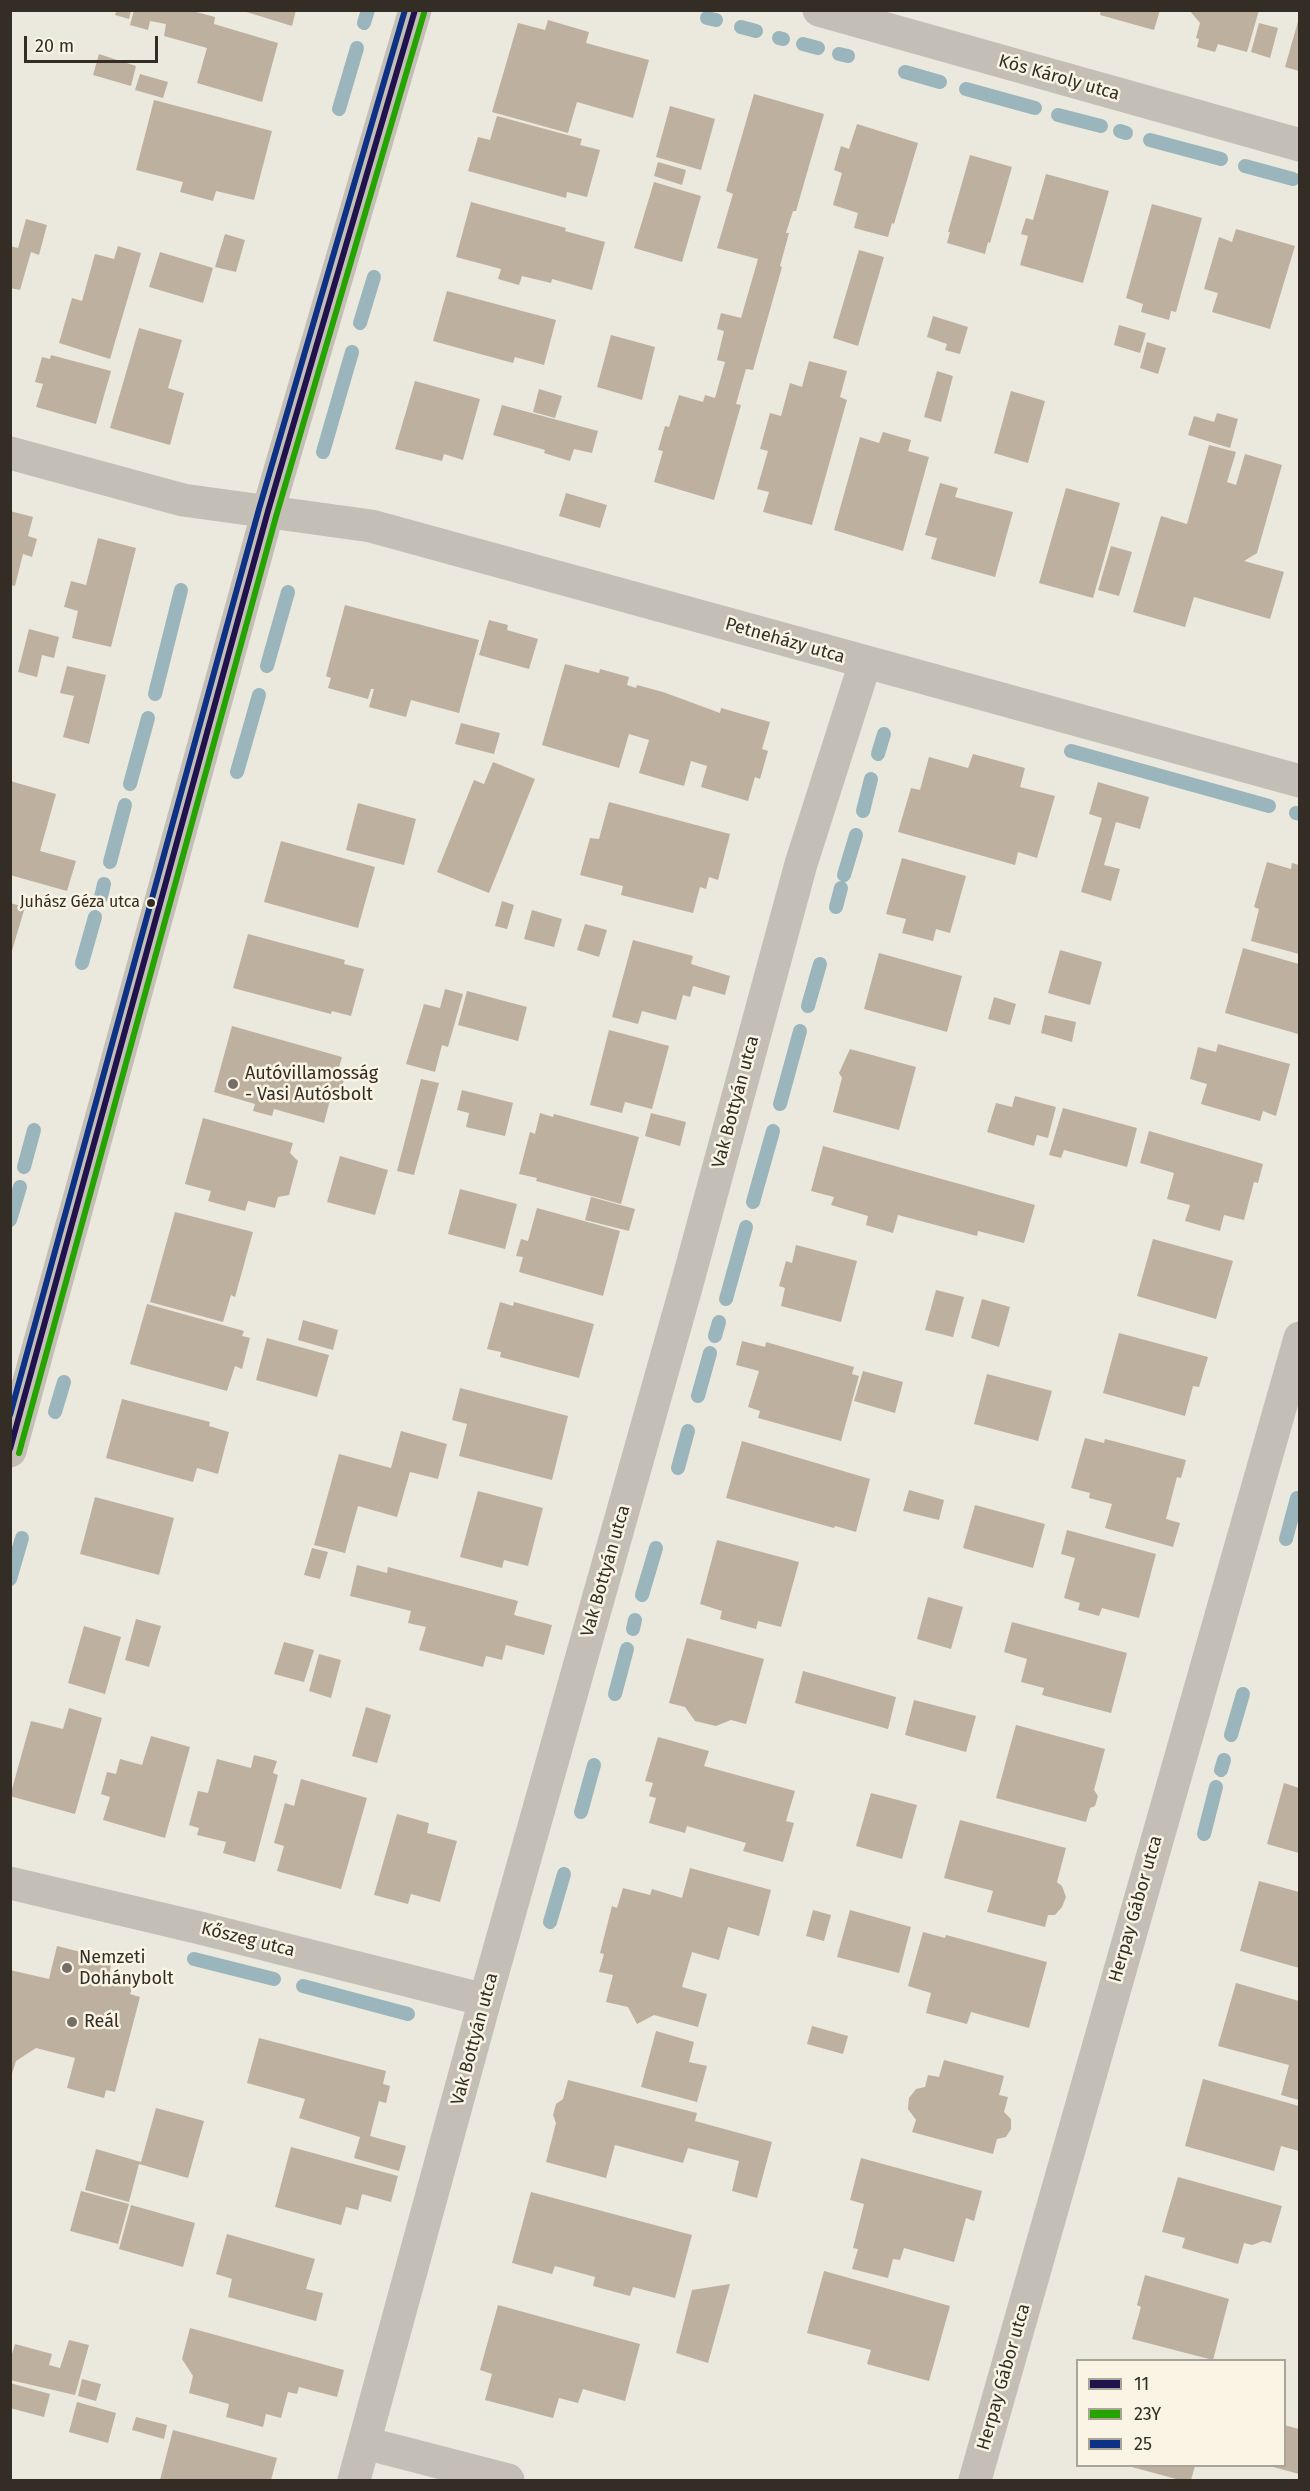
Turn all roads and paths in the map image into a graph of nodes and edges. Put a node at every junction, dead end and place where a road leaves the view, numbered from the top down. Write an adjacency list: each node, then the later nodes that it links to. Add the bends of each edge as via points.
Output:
1 (415, 10): 5 (street)
2 (819, 10): 3 (street, Kós Károly utca)
3 (1299, 145)
4 (10, 453): 5 (street, via 183,500)
5 (268, 511): 6 (street, Petneházy utca, via 371,526); 9 (street)
6 (865, 663): 7 (street, Petneházy utca); 11 (street, Vak Bottyán utca, via 801,864)
7 (1299, 781)
8 (1299, 1338): 15 (street, Herpay Gábor utca)
9 (10, 1451)
10 (10, 1883): 11 (street, Kőszeg utca)
11 (485, 2000): 12 (street, Vak Bottyán utca)
12 (365, 2443): 13 (street, Vak Bottyán utca); 14 (street)
13 (354, 2481)
14 (508, 2481)
15 (975, 2481)

